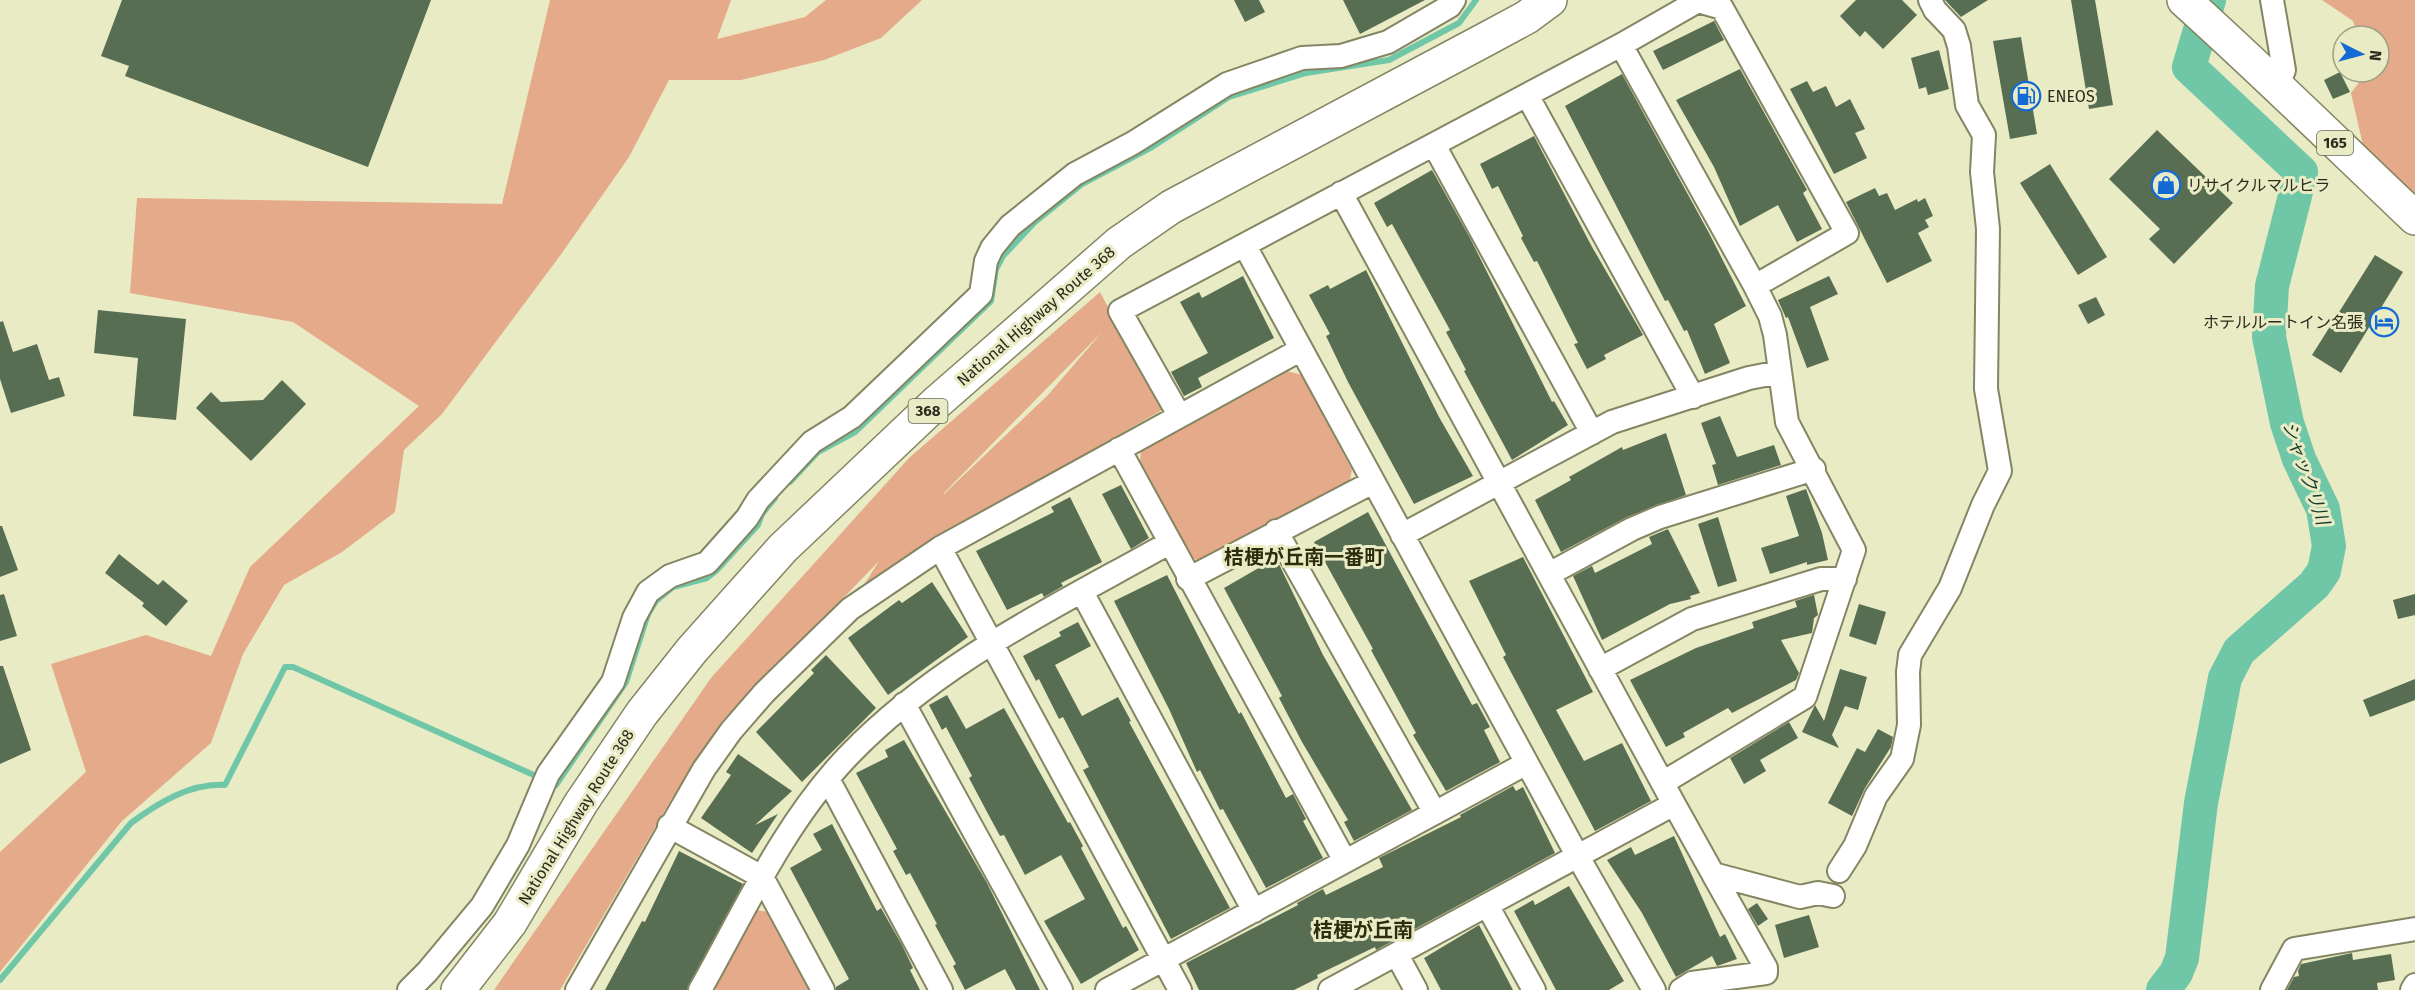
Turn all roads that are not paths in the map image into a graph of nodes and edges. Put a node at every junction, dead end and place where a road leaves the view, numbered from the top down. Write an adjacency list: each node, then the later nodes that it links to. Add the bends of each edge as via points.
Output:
1 (1454, 0): 53 (street, via 1388,42 1341,56 1302,58 1227,84 1075,174 1010,226 986,261 981,294 852,417 812,442 707,563 670,576 648,592 634,618 613,682 544,782 518,845 482,906)
2 (1550, 0): 54 (highway, National Highway Route 368 / 368, via 1490,38 1171,207 1092,266 936,403 783,548 692,650 642,713 581,803 510,923)
3 (1930, 0): 42 (street, via 1954,30 1967,105 1984,135 1982,172 1988,229 1986,388 2000,471 1950,588 1910,656 1909,725 1902,759 1876,796)
4 (2184, 0): 7 (highway, 165)
5 (2272, 0): 7 (street, via 2284,70)
6 (1621, 45): 8 (street); 13 (street); 13 (street, via 1698,1 1722,8 1847,233)
7 (2267, 76): 11 (highway, 165)
8 (1527, 95): 9 (street); 16 (street)
9 (1434, 145): 10 (street); 18 (street)
10 (1341, 194): 12 (street); 22 (street)
11 (2415, 218)
12 (1245, 246): 14 (street); 17 (street, via 1120,311)
13 (1755, 286): 15 (street, via 1775,335)
14 (1300, 350): 17 (street); 21 (street)
15 (1780, 372): 16 (street); 20 (street, via 1787,422)
16 (1693, 397): 18 (street, via 1635,413)
17 (1179, 415): 19 (street)
18 (1592, 432): 22 (street)
19 (1119, 449): 25 (street); 26 (street)
20 (1814, 469): 27 (street, via 1660,517); 29 (street, via 1854,550)
21 (1373, 482): 23 (street); 24 (street)
22 (1498, 482): 24 (street); 27 (street)
23 (1276, 531): 28 (street); 38 (street)
24 (1402, 535): 34 (street)
25 (1169, 543): 28 (street); 30 (street)
26 (940, 548): 31 (street); 39 (street, via 850,609 764,693 704,769)
27 (1549, 574): 32 (street)
28 (1188, 579): 41 (street)
29 (1845, 579): 32 (street, via 1821,579 1692,619); 36 (street, via 1804,697)
30 (1082, 592): 31 (street); 47 (street)
31 (991, 643): 33 (street); 50 (street)
32 (1600, 669): 36 (street)
33 (904, 704): 35 (street); 58 (street)
34 (1527, 763): 38 (street); 40 (street)
35 (828, 779): 44 (street); 57 (street)
36 (1664, 782): 37 (street)
37 (1674, 804): 40 (street); 43 (street)
38 (1435, 813): 41 (street)
39 (669, 826): 44 (street); 55 (street)
40 (1577, 855): 46 (street); 64 (street)
41 (1345, 861): 47 (street)
42 (1839, 871)
43 (1713, 874): 45 (street, via 1800,897 1818,893); 65 (street, via 1766,973 1692,983)
44 (762, 877): 52 (street); 56 (street)
45 (1833, 896)
46 (1486, 905): 49 (street); 63 (street)
47 (1254, 911): 50 (street)
48 (2415, 929): 66 (street, via 2294,949)
49 (1397, 955): 61 (street); 62 (street)
50 (1163, 959): 59 (street); 60 (street)
51 (2415, 985): 67 (street)
52 (702, 989)
53 (409, 990)
54 (458, 990)
55 (577, 990)
56 (823, 990)
57 (941, 990)
58 (1061, 990)
59 (1107, 990)
60 (1180, 990)
61 (1330, 990)
62 (1416, 990)
63 (1534, 990)
64 (1653, 990)
65 (1681, 990)
66 (2272, 990)
67 (2412, 990)

